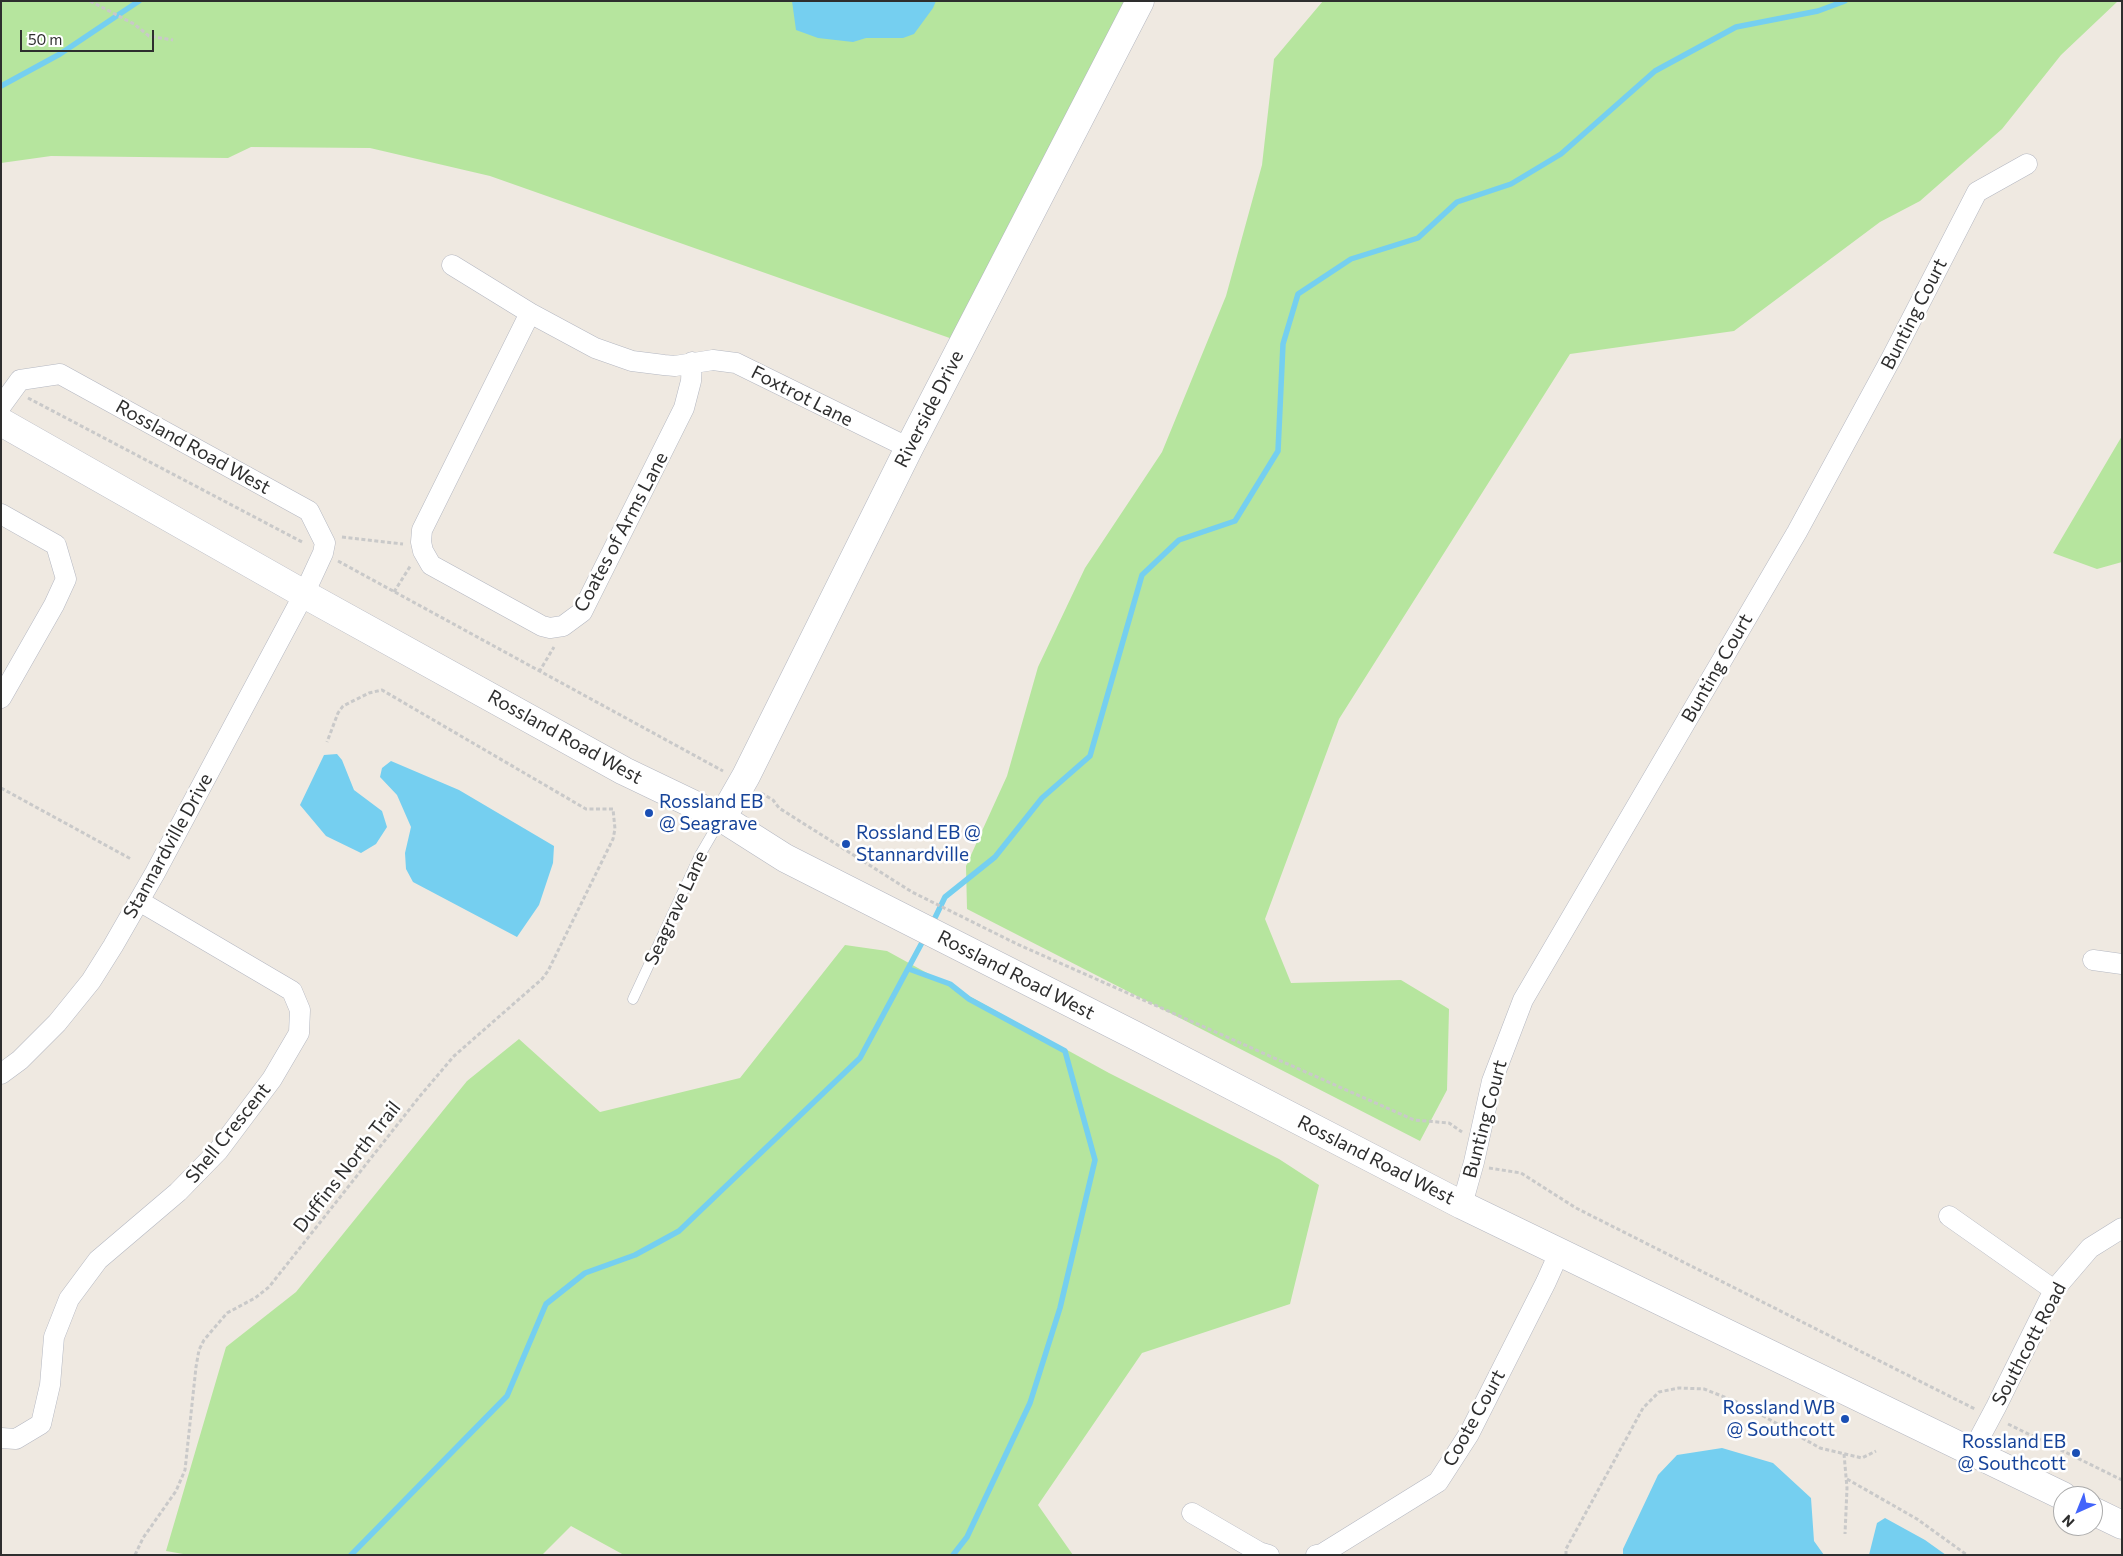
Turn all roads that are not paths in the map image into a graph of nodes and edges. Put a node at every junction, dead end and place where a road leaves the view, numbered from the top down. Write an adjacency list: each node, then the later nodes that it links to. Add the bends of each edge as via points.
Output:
1 (1140, 1): 8 (main road, Riverside Drive)
2 (2027, 164): 18 (street, Bunting Court, via 1977,192 1797,532 1523,1000 1492,1081)
3 (452, 265): 4 (street)
4 (530, 313): 5 (street, via 595,348 632,361 675,366); 5 (street, Coates of Arms Lane, via 422,530 422,547 431,565 542,626 563,626 582,612 684,408)
5 (692, 362): 8 (street, Foxtrot Lane, via 736,363)
6 (1, 406): 10 (street, Rossland Road West, via 20,380 60,374 309,510 322,544)
7 (1, 422): 10 (main road, Rossland Road West)
8 (908, 448): 12 (main road, Riverside Drive)
9 (1, 514): 11 (street, via 56,545 66,579)
10 (304, 594): 12 (main road, Rossland Road West, via 624,771); 13 (street, Stannardville Drive)
11 (1, 698)
12 (722, 818): 16 (lane, Seagrave Lane, via 700,855); 18 (main road, Rossland Road West, via 785,858)
13 (139, 901): 17 (street, Stannardville Drive, via 91,981 57,1023); 23 (street, Shell Crescent, via 292,991 300,1010 299,1032 272,1079 218,1151 178,1192 98,1260 70,1299 54,1336 50,1385 41,1424 16,1439)
14 (2093, 960): 15 (street)
15 (2122, 964)
16 (633, 999)
17 (1, 1074)
18 (1462, 1205): 21 (main road, Rossland Road West)
19 (1949, 1216): 22 (street)
20 (2122, 1228): 22 (street, Southcott Road, via 2090,1248)
21 (1559, 1252): 24 (main road, Rossland Road West); 30 (street, Coote Court, via 1469,1434 1438,1482)
22 (2054, 1290): 24 (street, Southcott Road)
23 (1, 1438)
24 (1972, 1452): 25 (main road, Rossland Road West)
25 (2053, 1491)
26 (1192, 1513): 29 (street)
27 (2103, 1516): 28 (main road)
28 (2122, 1525)
29 (1269, 1555)
30 (1316, 1555)

